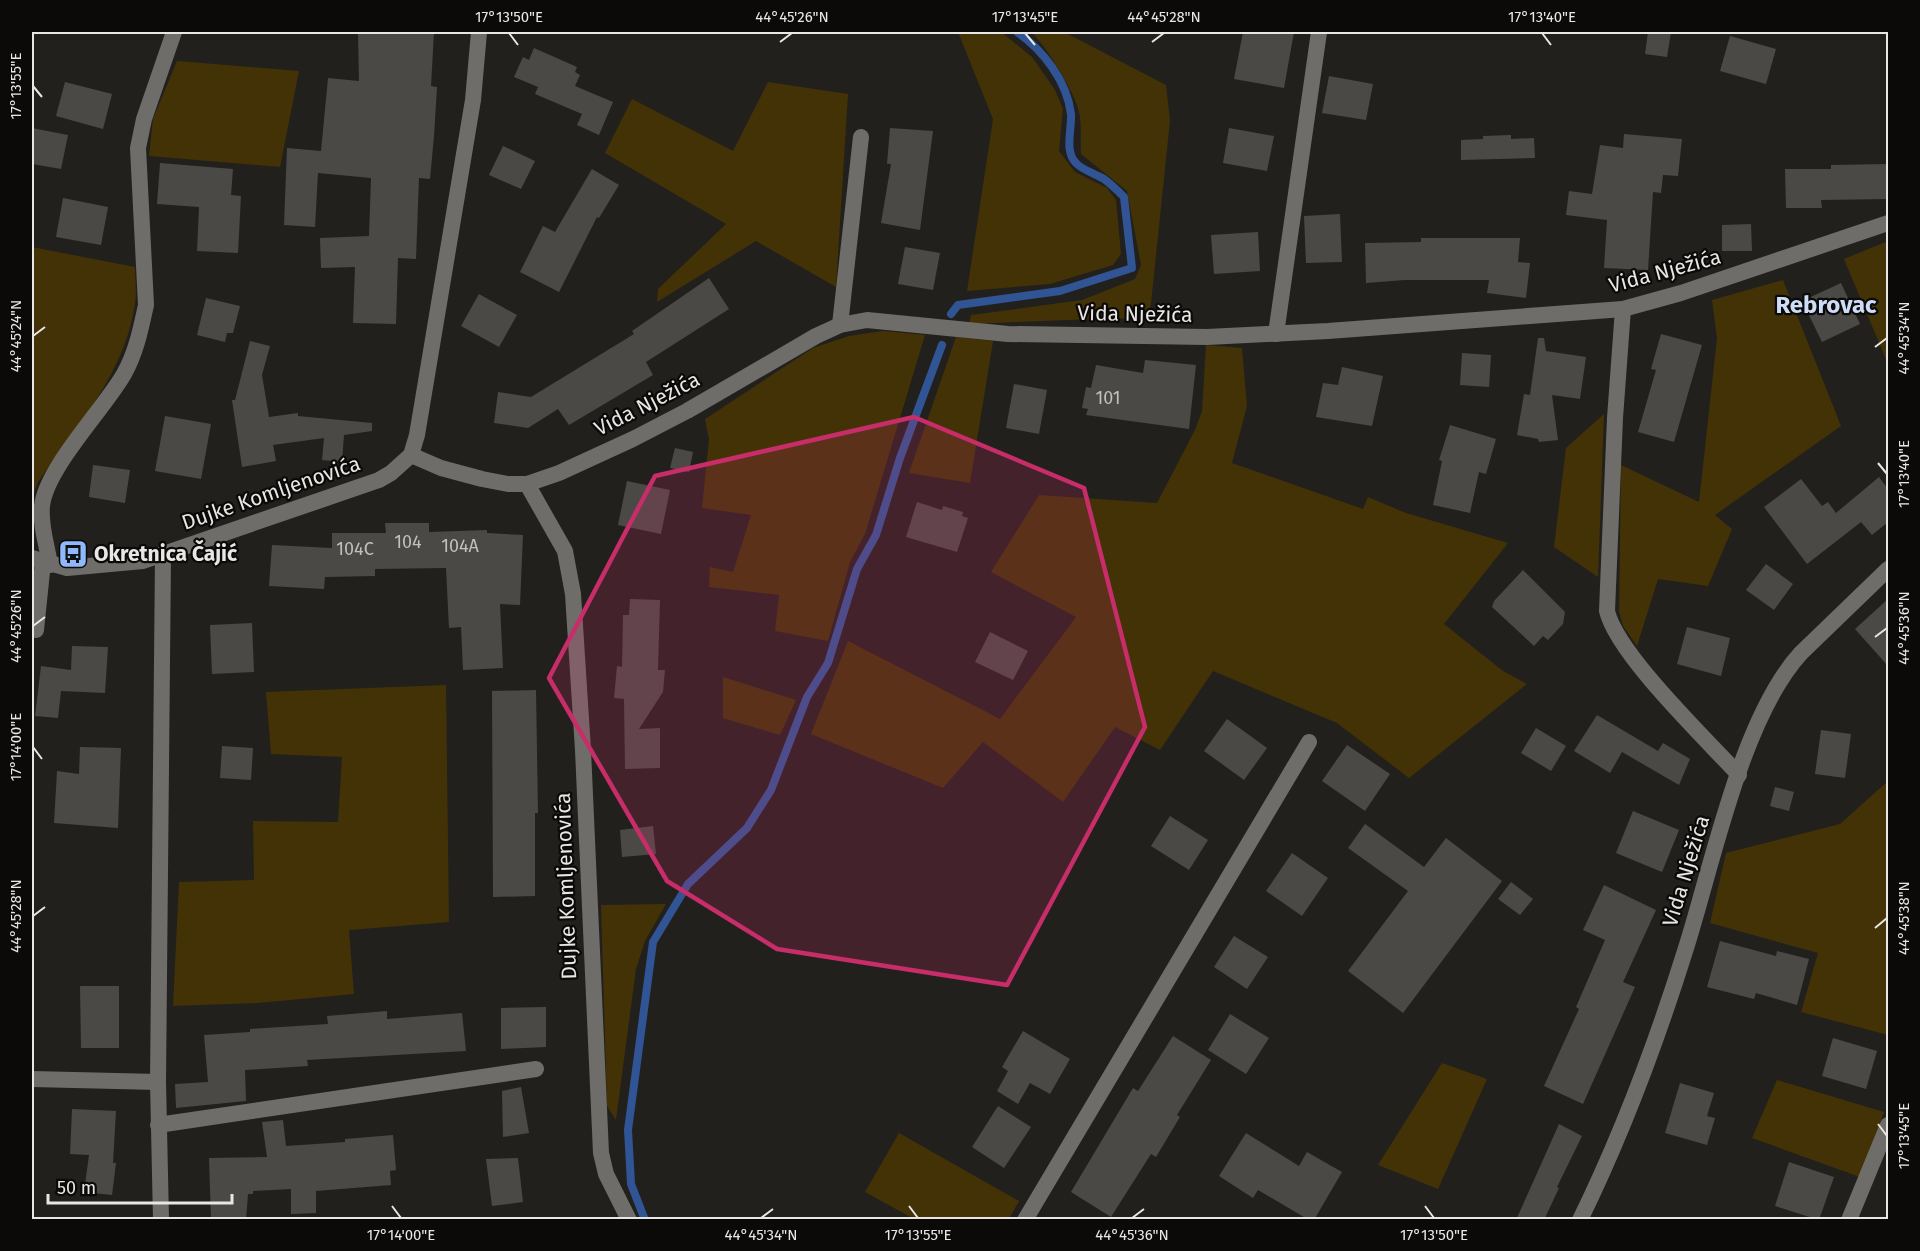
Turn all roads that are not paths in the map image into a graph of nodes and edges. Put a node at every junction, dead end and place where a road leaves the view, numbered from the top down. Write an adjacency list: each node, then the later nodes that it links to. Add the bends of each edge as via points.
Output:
1 (174, 32): 12 (street, via 138,148 146,305 141,329 124,374 46,491)
2 (479, 32): 9 (street, via 473,100 427,383)
3 (1319, 32): 8 (street)
4 (861, 137): 7 (street)
5 (1888, 222): 6 (street, Vida Nježića)
6 (1623, 309): 8 (street, Vida Nježića); 16 (street, via 1607,610 1611,625 1635,660)
7 (840, 325): 8 (street, Vida Nježića, via 867,320 1008,334); 10 (street, Vida Nježića, via 633,439)
8 (1276, 334)
9 (411, 455): 10 (street, Vida Nježića, via 482,479); 11 (street, Dujke Komljenovića, via 379,480)
10 (527, 484): 23 (street, Dujke Komljenovića, via 565,551 573,594 601,1153 606,1174)
11 (163, 556): 12 (street, Dujke Komljenovića, via 84,568); 19 (street)
12 (42, 561): 14 (street)
13 (1888, 570): 16 (street, Vida Nježića, via 1788,667 1769,699)
14 (36, 630)
15 (1309, 742): 24 (street)
16 (1739, 775): 25 (street, Vida Nježića, via 1641,1082)
17 (536, 1070): 20 (street)
18 (32, 1079): 19 (street)
19 (158, 1082): 20 (street)
20 (158, 1125): 22 (street)
21 (1888, 1125): 26 (street)
22 (161, 1220)
23 (629, 1220)
24 (1025, 1220)
25 (1580, 1220)
26 (1849, 1220)

